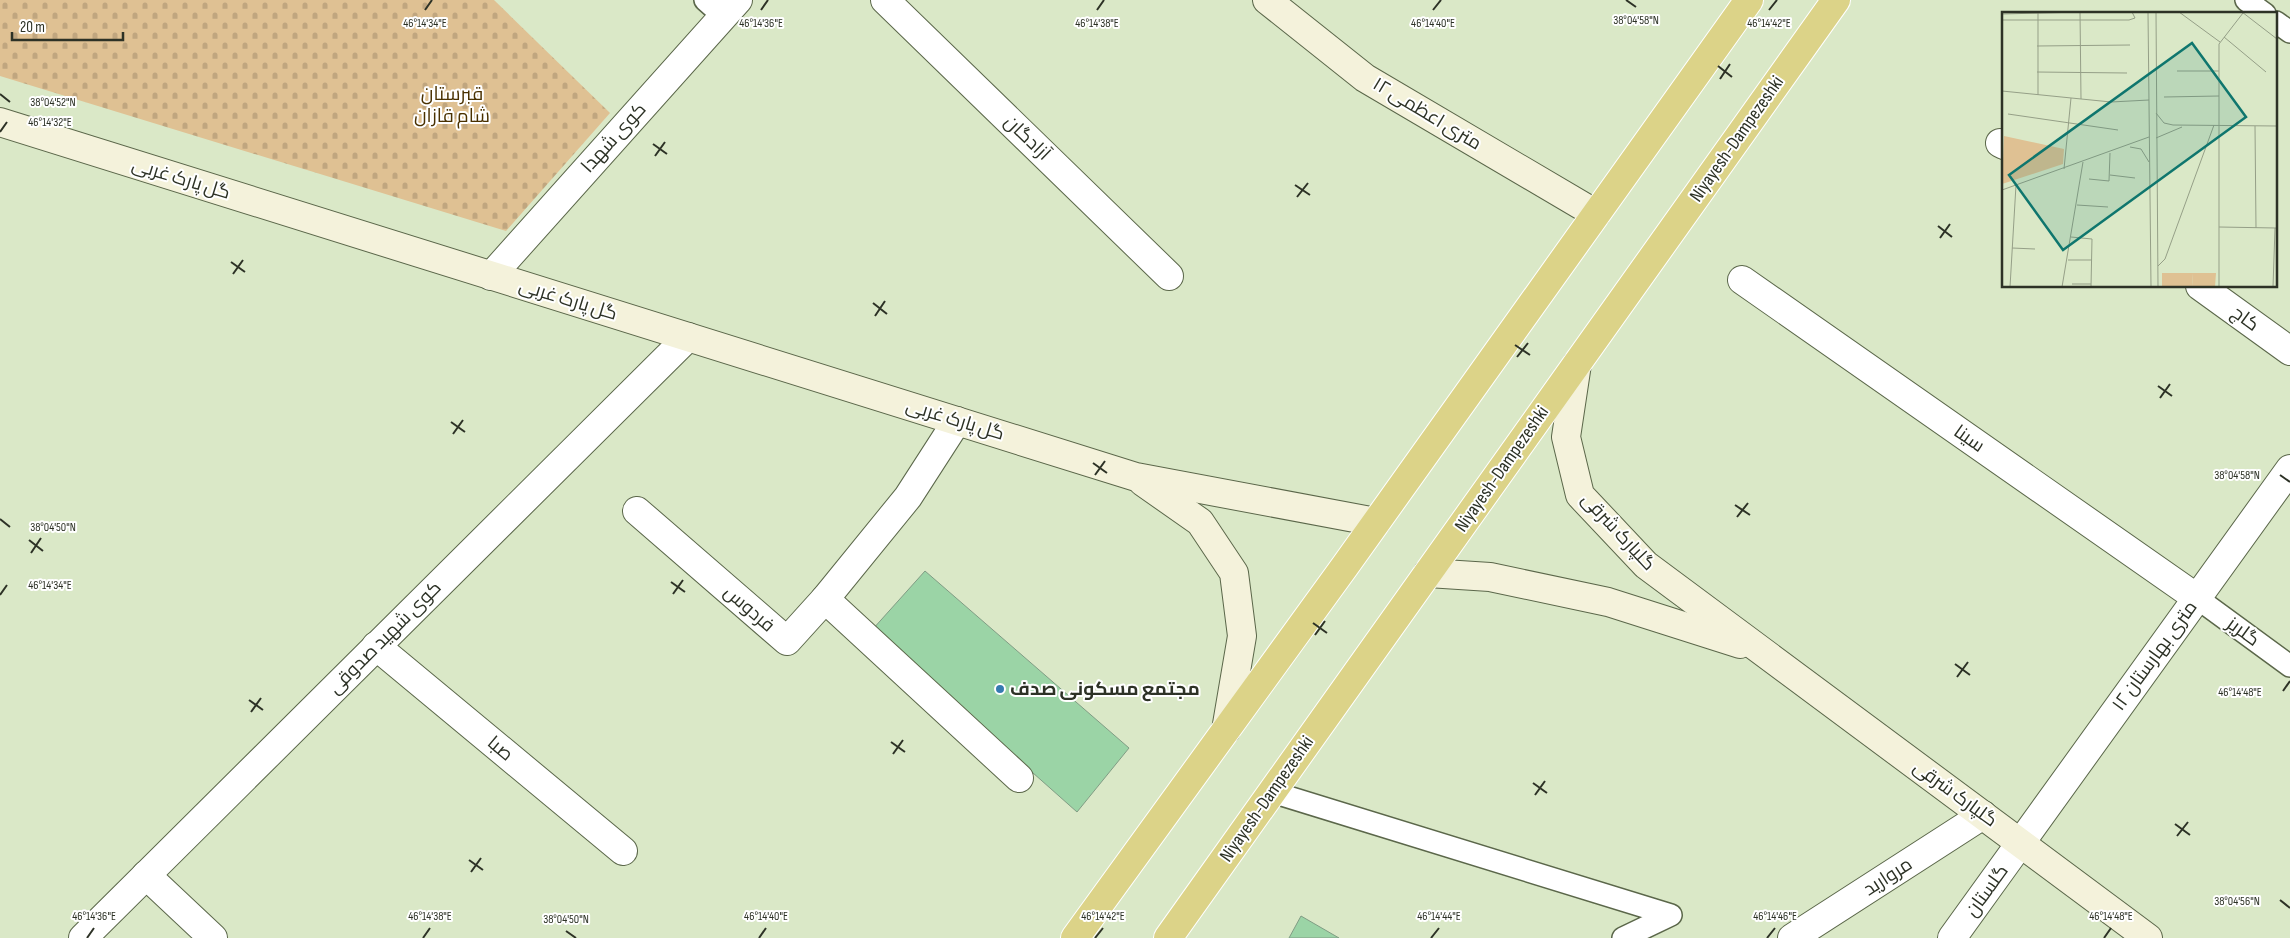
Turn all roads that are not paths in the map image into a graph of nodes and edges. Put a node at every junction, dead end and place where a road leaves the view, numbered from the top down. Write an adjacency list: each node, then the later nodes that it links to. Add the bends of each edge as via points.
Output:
1 (885, 0): 13 (street, آزادگان)
2 (1267, 0): 11 (main road, ۱۲ متری اعظمی, via 1365,78)
3 (1750, 0): 11 (highway)
4 (1836, 0): 18 (highway, Niyayesh-Dampezeshki)
5 (2246, 0): 7 (lane)
6 (722, 5): 12 (street, کوی شهدا)
7 (2262, 12)
8 (2278, 23): 9 (lane)
9 (2290, 32)
10 (0, 122): 12 (main road, گل پارک غربی)
11 (1596, 214): 23 (highway)
12 (491, 276): 16 (main road, گل پارک غربی)
13 (1169, 276)
14 (1742, 280): 25 (street, سینا)
15 (2203, 288): 17 (street, کاج)
16 (688, 337): 19 (main road, گل پارک غربی); 27 (street, کوی شهید صدوقی)
17 (2290, 351)
18 (1577, 364): 24 (highway, Niyayesh-Dampezeshki); 28 (main road, گلپارک شرقی, via 1566,437 1580,495 1646,565)
19 (957, 420): 21 (main road, گل پارک غربی); 26 (street, فردوس, via 908,497)
20 (2290, 468): 25 (street, ۱۲ متری بهارستان)
21 (1136, 477): 23 (main road); 30 (main road, via 1200,522 1234,573 1242,636)
22 (637, 511): 26 (street, فردوس, via 787,641)
23 (1376, 522): 30 (highway)
24 (1428, 573): 28 (main road, گلپارک شرقی, via 1490,577 1608,602); 32 (highway, Niyayesh-Dampezeshki)
25 (2197, 598): 29 (lane, گلریز); 34 (street, ۱۲ متری بهارستان)
26 (825, 599): 31 (street)
27 (376, 646): 35 (street, صبا); 36 (street, کوی شهید صدوقی)
28 (1761, 651): 33 (main road, گلپارک شرقی)
29 (2290, 666)
30 (1226, 730): 39 (highway)
31 (1019, 778)
32 (1272, 792): 40 (highway, Niyayesh-Dampezeshki); 41 (lane, via 1671,915)
33 (1983, 815): 34 (main road, گلپارک شرقی); 42 (street, مروارید)
34 (2021, 843): 43 (street, گلستان); 44 (main road, گلپارک شرقی)
35 (623, 851)
36 (146, 875): 37 (street, کوی شهید صدوقی); 38 (street)
37 (83, 938)
38 (213, 938)
39 (1075, 938)
40 (1168, 938)
41 (1623, 938)
42 (1792, 938)
43 (1952, 938)
44 (2148, 938)

